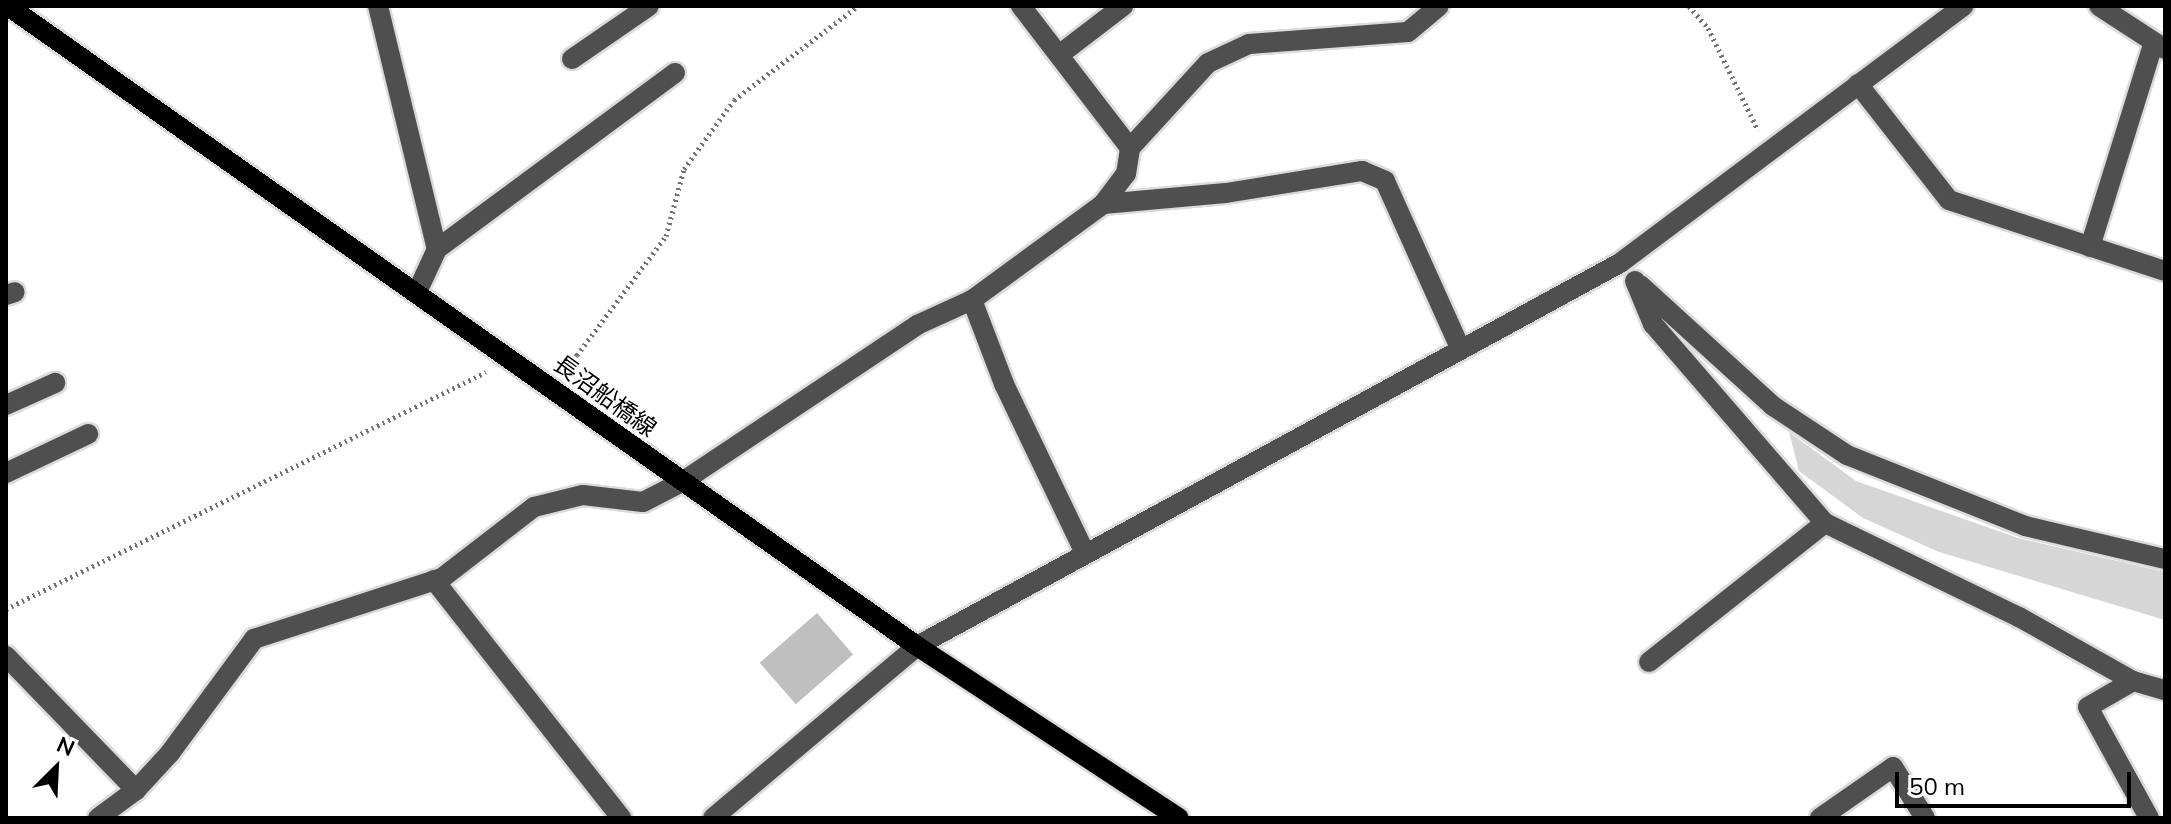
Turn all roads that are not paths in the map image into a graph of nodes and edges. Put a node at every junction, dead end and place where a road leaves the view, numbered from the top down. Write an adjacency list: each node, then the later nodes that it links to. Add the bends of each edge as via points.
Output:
1 (8, 6): 21 (main road, 長沼船橋線)
2 (649, 6): 11 (street)
3 (1021, 6): 10 (street)
4 (1123, 6): 10 (street)
5 (1439, 6): 14 (street, via 1408,32 1249,44 1208,63)
6 (1964, 6): 13 (street)
7 (2099, 6): 9 (street)
8 (385, 10): 17 (street)
9 (2159, 47): 16 (street)
10 (1059, 55): 14 (street)
11 (572, 59)
12 (675, 73): 17 (street)
13 (1858, 84): 16 (street, via 1949,200); 18 (street)
14 (1130, 148): 15 (street, via 1126,174)
15 (1103, 204): 22 (street); 23 (street, via 1226,193 1362,171 1385,181)
16 (2090, 247): 19 (street)
17 (437, 249): 21 (street)
18 (1620, 263): 20 (street); 23 (street)
19 (2165, 271)
20 (1635, 281): 29 (street, via 1653,324); 31 (street, via 1773,406 1847,455 2025,526)
21 (417, 292): 28 (main road, 長沼船橋線)
22 (972, 300): 28 (street, via 917,325); 30 (street, via 1004,384)
23 (1459, 346): 30 (street)
24 (55, 383): 25 (street)
25 (6, 405)
26 (88, 434): 27 (street)
27 (6, 473)
28 (682, 482): 32 (street, via 643,502 583,495 534,507); 33 (main road, 長沼船橋線)
29 (1825, 523): 35 (street); 36 (street, via 2019,617)
30 (1085, 553): 33 (street)
31 (2165, 559)
32 (434, 580): 38 (street, via 254,639 170,753); 40 (street)
33 (917, 646): 41 (street); 42 (main road, 長沼船橋線)
34 (6, 656): 38 (street)
35 (1649, 662)
36 (2133, 681): 37 (street); 45 (street, via 2088,707)
37 (2165, 690)
38 (136, 790): 39 (street)
39 (98, 818)
40 (621, 818)
41 (713, 818)
42 (1179, 818)
43 (1820, 818): 44 (street, via 1893,767)
44 (1925, 818)
45 (2149, 818)

